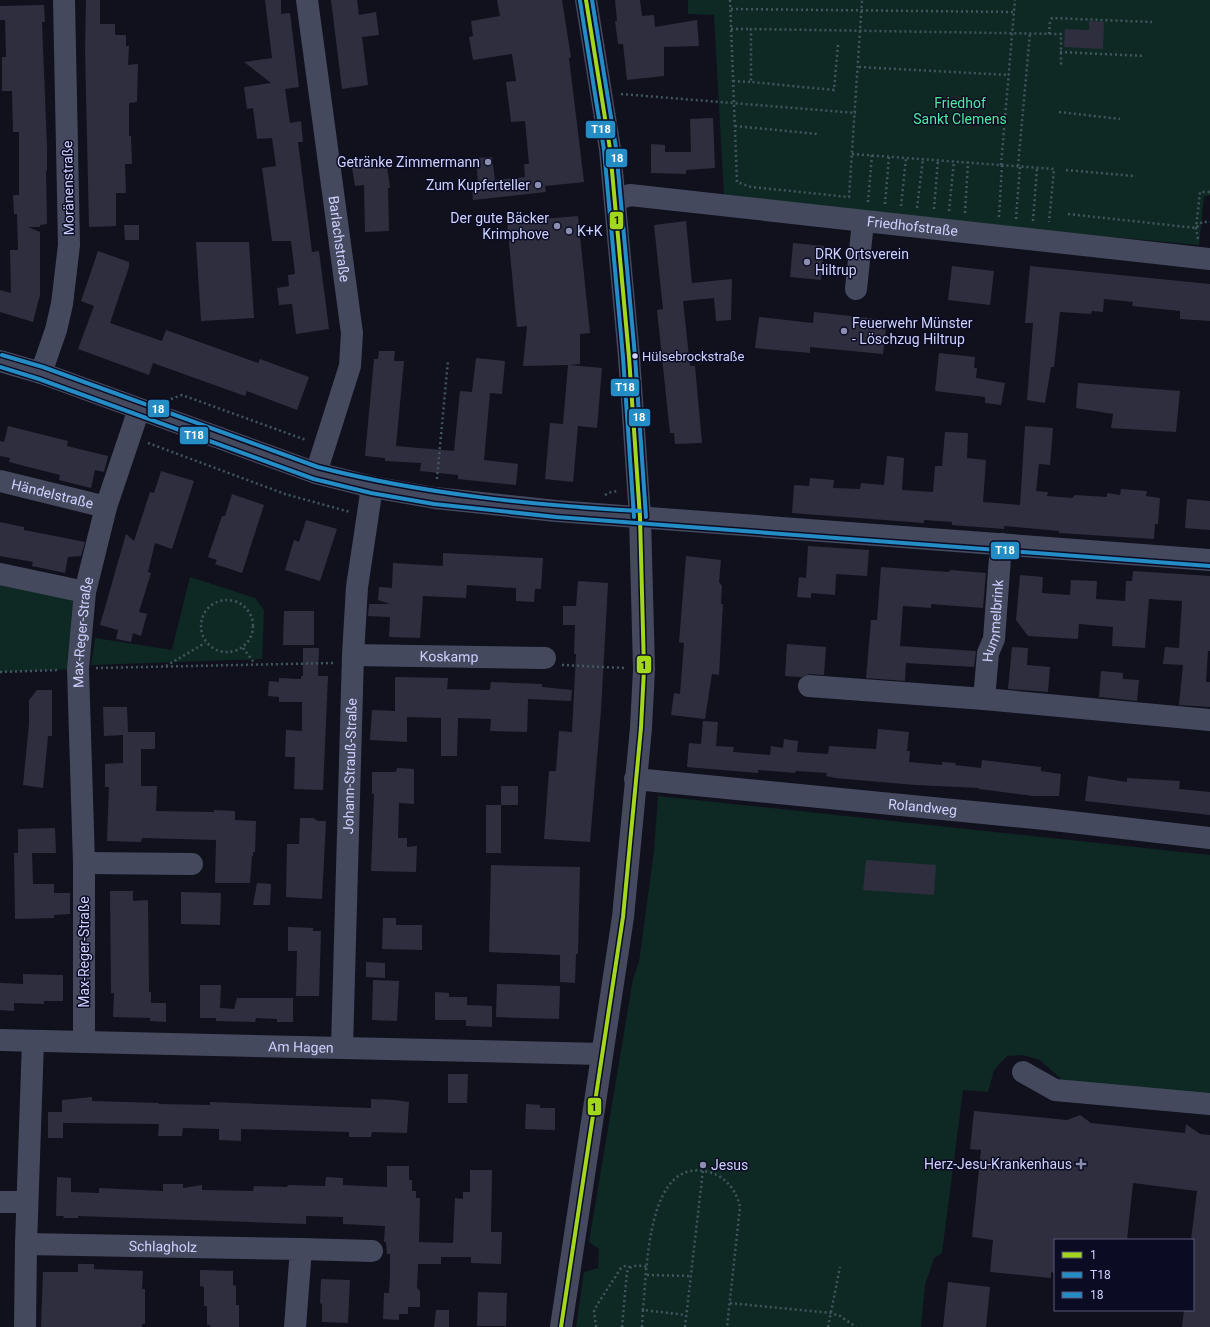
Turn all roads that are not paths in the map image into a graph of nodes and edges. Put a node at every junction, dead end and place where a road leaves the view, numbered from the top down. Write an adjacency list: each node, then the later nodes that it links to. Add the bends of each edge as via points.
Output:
1 (64, 0): 9 (street, Moränenstraße, via 69,246 62,304)
2 (308, 0): 11 (street, Barlachstraße, via 352,333 350,366)
3 (586, 0): 4 (street, via 602,96)
4 (615, 200): 5 (street, Friedhofstraße, via 630,195); 15 (street, via 629,351)
5 (865, 212): 6 (street, Friedhofstraße); 7 (street)
6 (1210, 259)
7 (856, 289)
8 (0, 361): 9 (street)
9 (41, 373): 10 (street)
10 (138, 409): 11 (street); 14 (street, Max-Reger-Straße)
11 (316, 472): 13 (street)
12 (0, 481): 14 (street, Händelstraße)
13 (372, 487): 15 (street, via 436,498); 21 (street, Johann-Strauß-Straße, via 357,587)
14 (106, 507): 19 (street, Max-Reger-Straße)
15 (640, 517): 16 (street); 25 (street, via 644,669)
16 (1001, 544): 17 (street); 23 (street, Hummelbrink, via 994,639 988,653)
17 (1210, 560)
18 (0, 574): 19 (street)
19 (85, 592): 27 (street, Max-Reger-Straße, via 78,669)
20 (545, 658): 21 (street, Koskamp)
21 (353, 659): 32 (street, Johann-Strauß-Straße)
22 (809, 686): 23 (street)
23 (984, 699): 24 (street)
24 (1210, 720)
25 (635, 779): 26 (street, Rolandweg, via 1045,818); 33 (street, via 622,917)
26 (1210, 838)
27 (84, 863): 28 (street); 31 (street, Max-Reger-Straße)
28 (192, 864)
29 (0, 1040): 30 (street, Am Hagen)
30 (33, 1041): 31 (street, Am Hagen); 37 (street)
31 (84, 1042): 32 (street, Am Hagen)
32 (342, 1047): 33 (street, Am Hagen)
33 (602, 1054): 43 (street)
34 (1022, 1072): 35 (street, via 1055,1090)
35 (1210, 1104)
36 (0, 1202): 37 (street)
37 (27, 1202): 38 (street)
38 (26, 1244): 39 (street, Schlagholz); 41 (street)
39 (300, 1249): 40 (street, Schlagholz); 42 (street)
40 (372, 1251)
41 (25, 1327)
42 (295, 1327)
43 (560, 1327)

